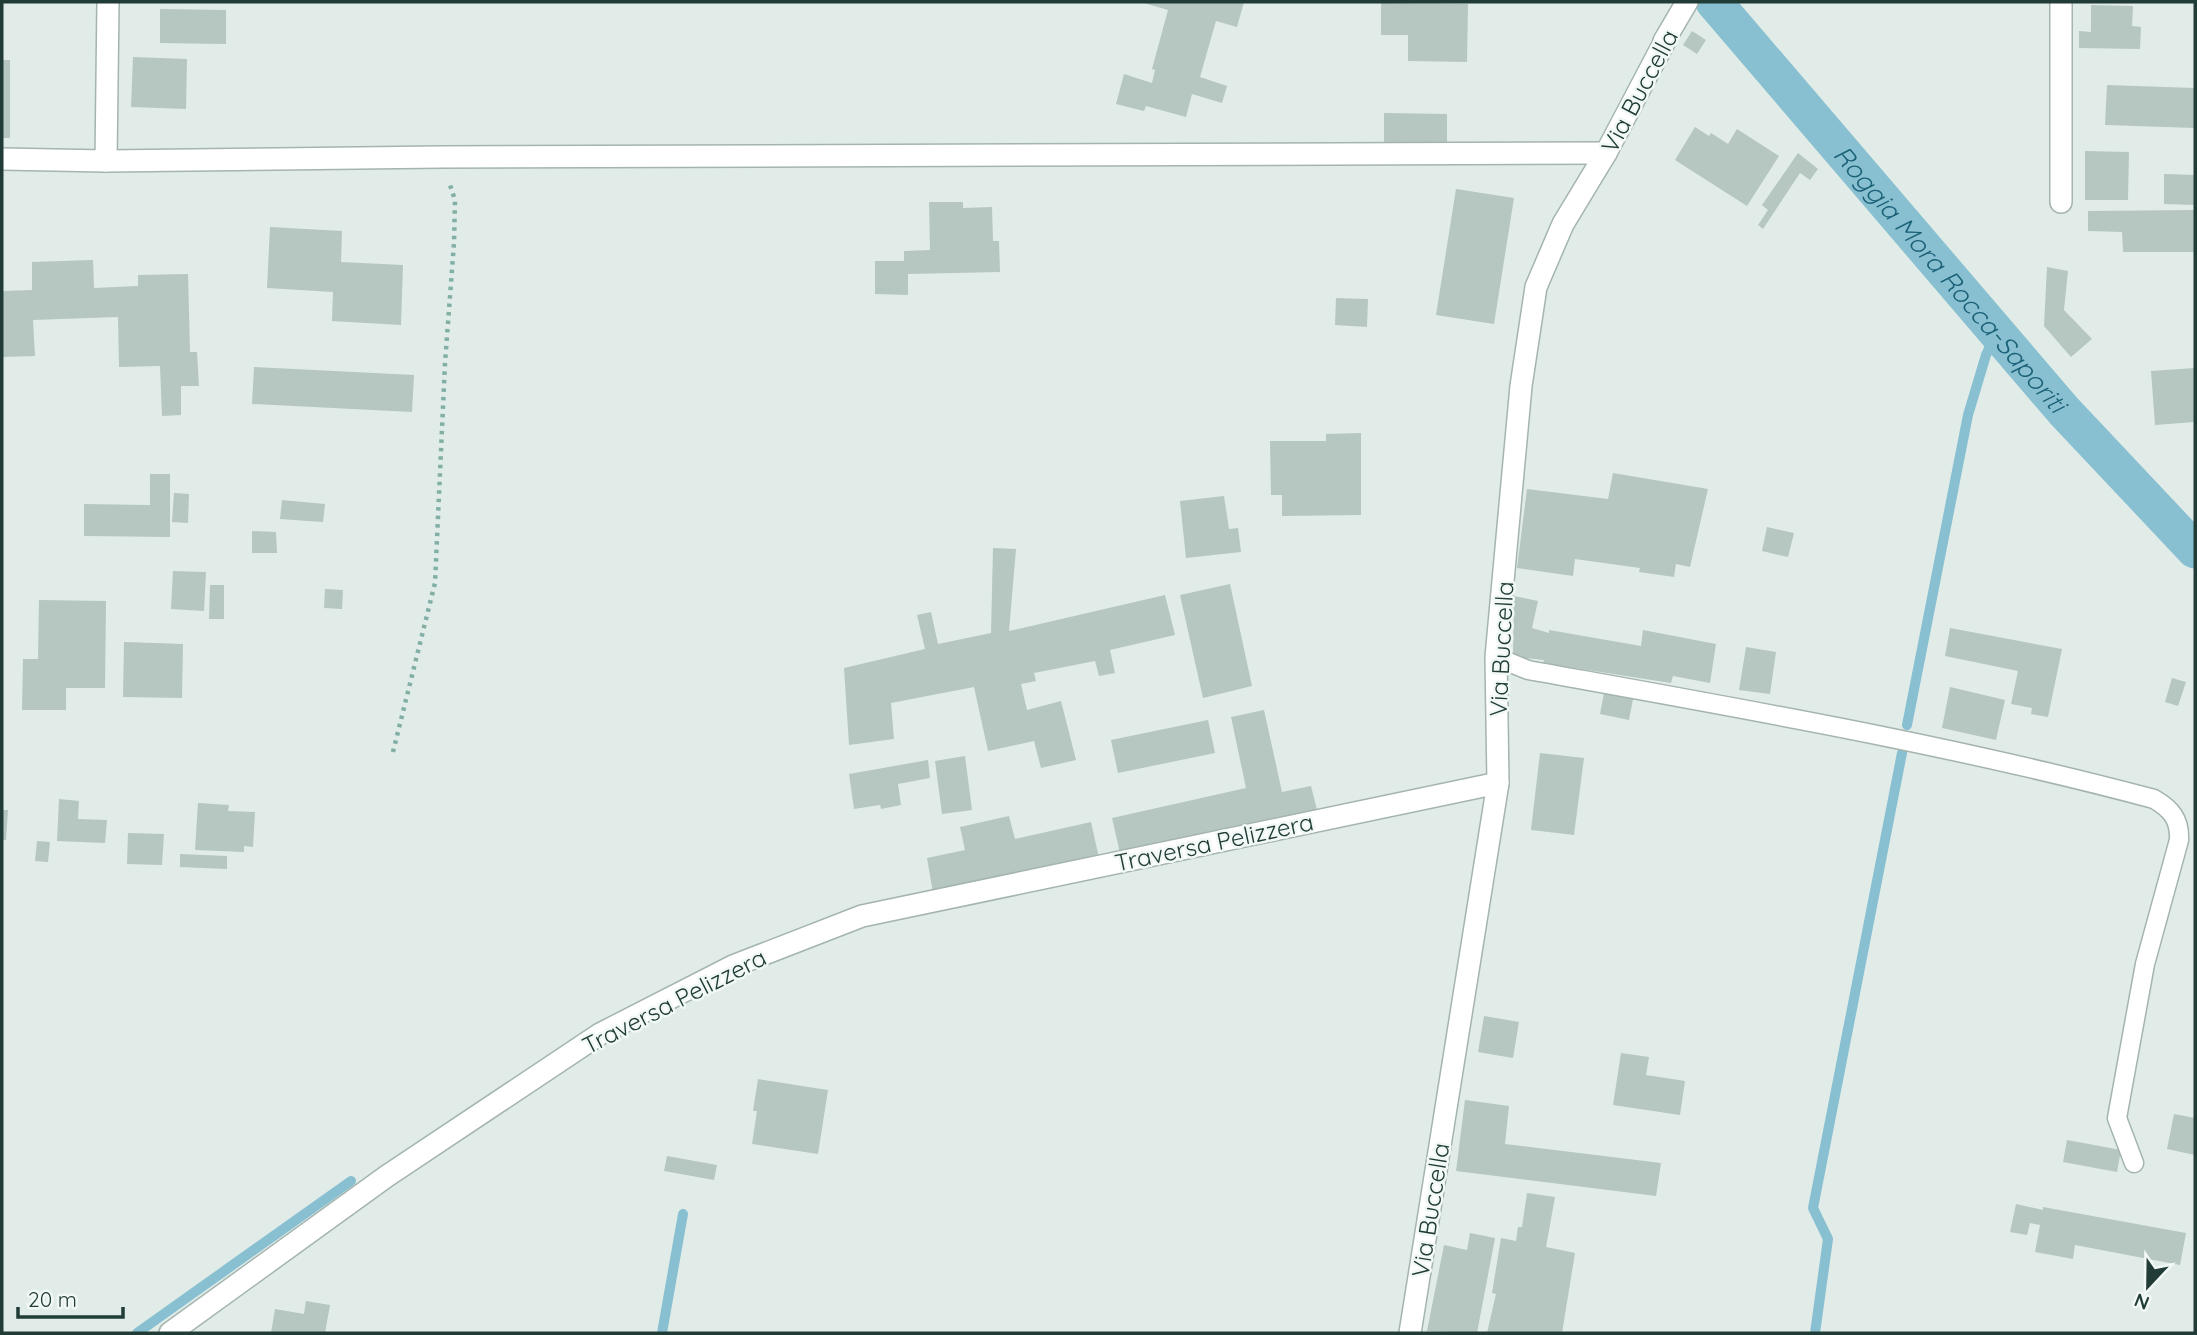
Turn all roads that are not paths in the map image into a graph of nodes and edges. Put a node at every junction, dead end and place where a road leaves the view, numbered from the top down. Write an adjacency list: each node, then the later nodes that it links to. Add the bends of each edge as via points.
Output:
1 (108, 2): 6 (street)
2 (1687, 2): 4 (street, Via Buccella)
3 (2061, 2): 7 (street)
4 (1606, 153): 6 (street); 8 (street, Via Buccella, via 1563,224 1536,287 1521,386)
5 (2, 159): 6 (street)
6 (106, 161)
7 (2061, 202)
8 (1496, 657): 9 (street, Via Buccella); 10 (lane, via 1528,670 1985,758 2154,799 2168,807 2180,829 2179,840 2145,964 2117,1118)
9 (1498, 783): 11 (street, Traversa Pelizzera, via 862,916 733,966 600,1034 387,1176); 12 (street, Via Buccella)
10 (2134, 1163)
11 (170, 1333)
12 (1410, 1333)

